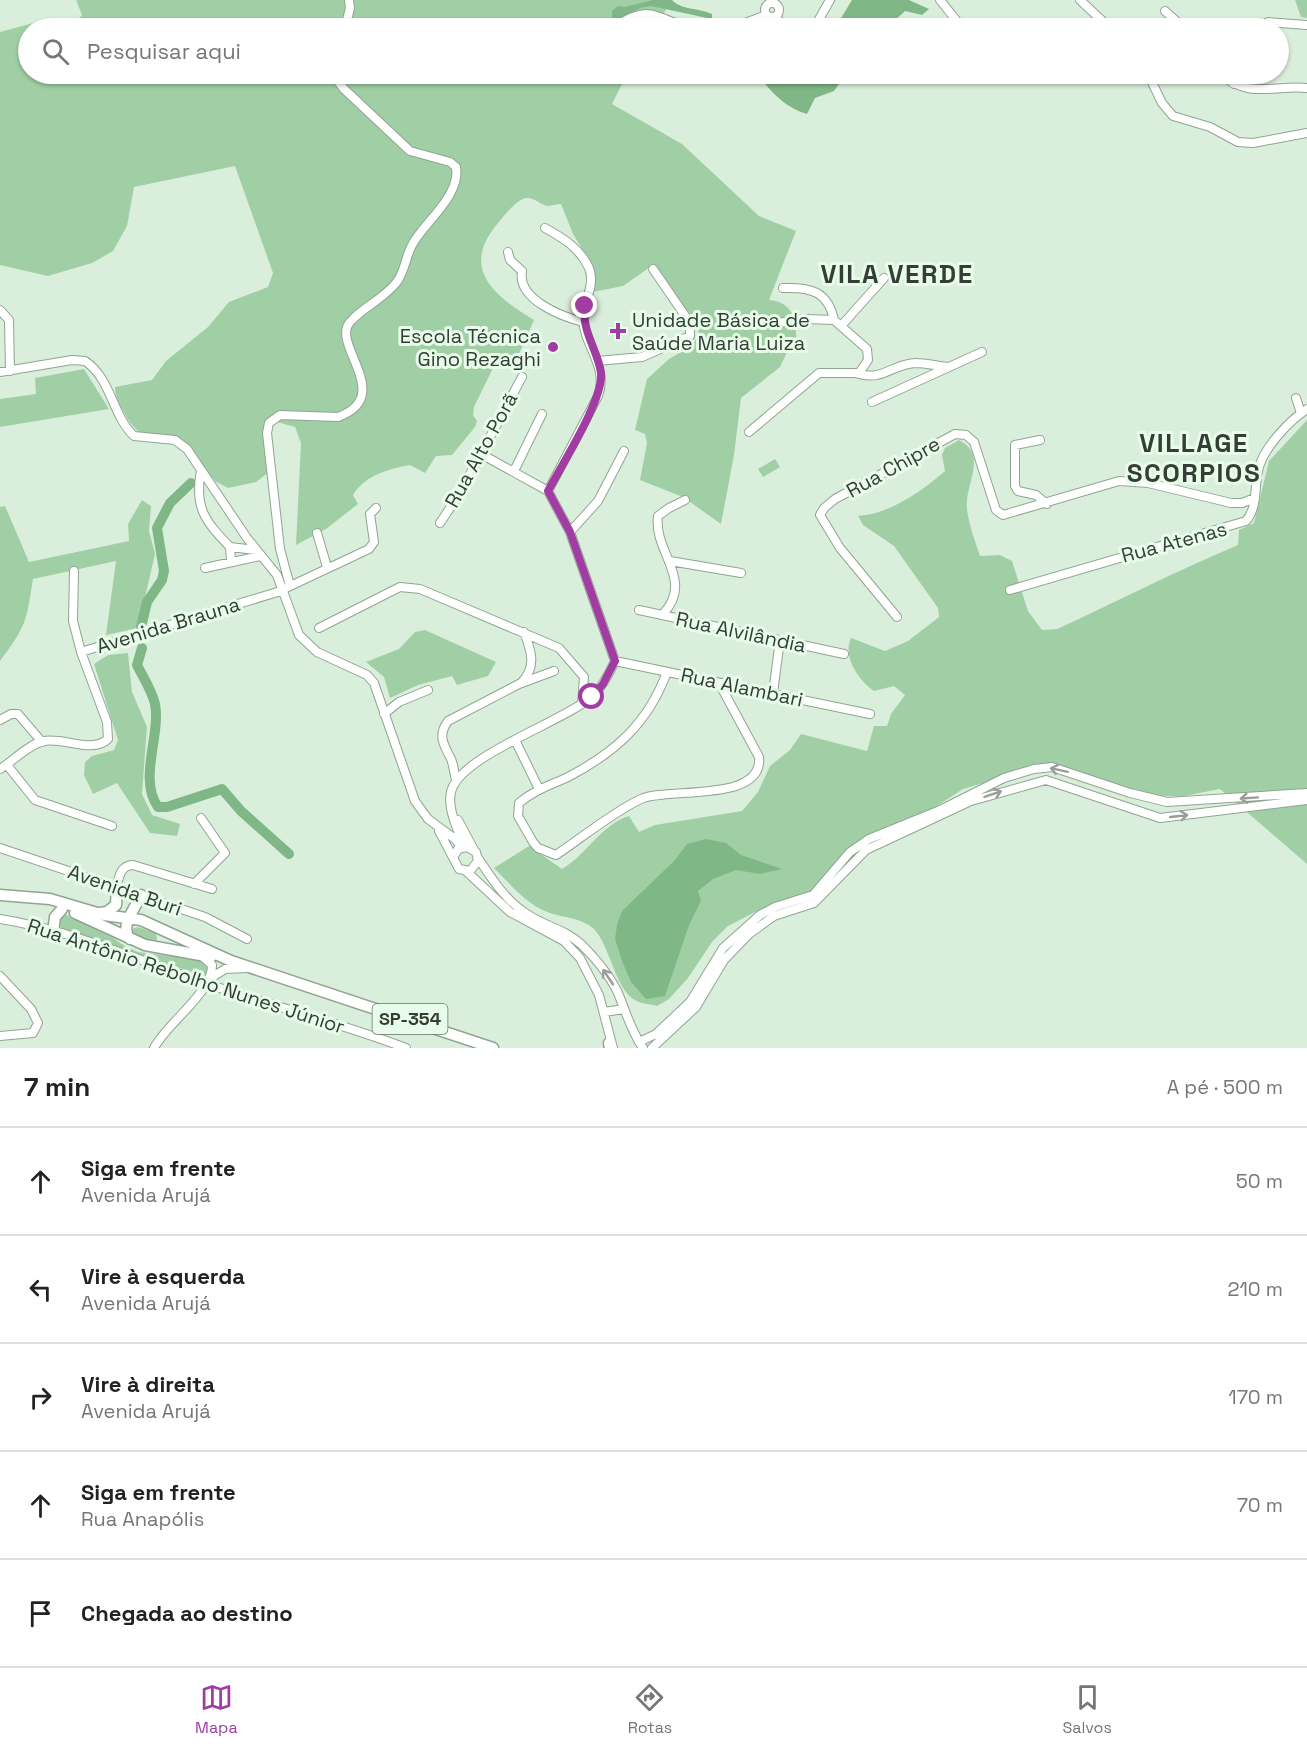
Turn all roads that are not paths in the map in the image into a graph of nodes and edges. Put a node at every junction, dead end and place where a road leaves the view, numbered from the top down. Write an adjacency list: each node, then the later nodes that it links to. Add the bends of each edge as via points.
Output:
1 (349, 0): 8 (street)
2 (830, 0): 13 (street)
3 (940, 0): 14 (street)
4 (1080, 0): 15 (street)
5 (769, 2): 7 (street, via 779,7 780,12)
6 (1165, 11): 16 (street)
7 (771, 16): 11 (street); 12 (street)
8 (348, 18)
9 (630, 18): 10 (street, via 650,12)
10 (666, 18)
11 (764, 18)
12 (774, 18)
13 (820, 18)
14 (954, 18)
15 (1099, 18)
16 (1173, 18)
17 (1289, 25): 18 (street)
18 (1307, 25)
19 (341, 84): 66 (street, via 410,151 450,162 456,166 456,176 449,195 411,248 401,277 346,328 346,339 362,378 357,402 338,417 280,415 269,423 267,433)
20 (1153, 84): 23 (street, via 1173,116 1210,127 1238,142)
21 (1234, 84): 22 (street, via 1251,90)
22 (1307, 88)
23 (1307, 133)
24 (545, 228): 30 (street, via 578,250 590,270)
25 (508, 252): 30 (street, via 510,260 522,271 527,293)
26 (653, 270): 34 (street, via 690,323 690,336 642,357)
27 (884, 278): 32 (street)
28 (783, 288): 32 (street, via 816,291 826,298)
29 (0, 310): 36 (street, via 9,320)
30 (583, 322): 34 (street)
31 (778, 323): 32 (street, via 806,319)
32 (838, 323): 38 (street, via 867,349 866,366)
33 (982, 352): 35 (street)
34 (597, 361): 50 (street, via 601,380 598,396)
35 (950, 367): 38 (street, via 916,363 870,378); 41 (street)
36 (10, 370): 37 (street); 48 (street, via 85,361 104,382 134,436 179,442)
37 (0, 372)
38 (854, 373): 44 (street, via 819,373)
39 (522, 378): 47 (street, Rua Alto Porã)
40 (1296, 398): 42 (street)
41 (872, 402)
42 (1304, 411): 51 (street, Rua Atenas, via 1261,462)
43 (542, 414): 49 (street)
44 (749, 432)
45 (1040, 440): 53 (street, via 1015,445 1015,486)
46 (624, 451): 56 (street, via 598,501)
47 (481, 454): 49 (street); 55 (street, Rua Alto Porã)
48 (201, 470): 58 (street, via 198,494 202,513); 59 (street)
49 (514, 471): 50 (street)
50 (548, 491): 56 (street)
51 (1255, 498): 53 (street, Rua Chipre, via 1231,503 1148,483 1119,481); 67 (street, Rua Atenas, via 1248,518 1242,523)
52 (685, 500): 61 (street, via 658,516 657,530)
53 (1047, 504): 70 (street, Rua Chipre, via 1007,515 998,513 978,448 971,438 960,433 828,505 820,515 825,528)
54 (376, 508): 62 (street, Avenida Brauna, via 370,514 374,542 369,549)
55 (440, 523)
56 (570, 532): 76 (street)
57 (317, 533): 62 (street)
58 (230, 547): 59 (street); 60 (street)
59 (258, 553): 60 (street); 66 (street)
60 (231, 561): 63 (street)
61 (670, 561): 65 (street); 69 (street, via 675,572 675,591)
62 (327, 567): 66 (street, Avenida Brauna)
63 (205, 568)
64 (74, 571): 74 (street, via 73,621)
65 (741, 573)
66 (286, 589): 74 (street, Avenida Brauna); 86 (street, via 299,635 318,652 372,680)
67 (1010, 590)
68 (639, 610): 69 (street, Rua Alvilândia)
69 (663, 615): 73 (street, Rua Alvilândia)
70 (897, 617)
71 (319, 628): 72 (street, via 392,591 408,587)
72 (524, 632): 79 (street, via 559,648); 81 (street, via 531,648 531,664)
73 (780, 640): 75 (street, Rua Alvilândia); 84 (street)
74 (81, 652): 90 (street, Avenida Brauna, via 106,722 108,739 94,746)
75 (844, 654)
76 (615, 661): 78 (street, Rua Alambari); 83 (street)
77 (554, 670): 81 (street)
78 (667, 672): 80 (street, Rua Alambari); 95 (street, via 650,711 618,743 578,771)
79 (584, 677): 83 (street); 85 (street)
80 (719, 683): 84 (street, Rua Alambari); 95 (street, via 759,756 755,776 747,782 724,789 642,798 556,855 538,848 516,812 519,803)
81 (519, 684): 91 (street, via 448,721 442,737)
82 (428, 690): 86 (street, via 399,702)
83 (598, 691): 85 (street)
84 (773, 693): 87 (street, Rua Alambari)
85 (582, 704): 89 (street)
86 (384, 714): 101 (street, via 415,801)
87 (870, 714)
88 (0, 720): 90 (street, via 18,714)
89 (515, 740): 93 (street); 95 (street)
90 (42, 742): 92 (street)
91 (451, 759): 93 (street); 94 (street)
92 (4, 767): 100 (street, via 36,800)
93 (468, 770): 94 (street)
94 (456, 780): 98 (street, via 451,792)
95 (539, 789)
96 (1307, 793): 130 (street, one-way to 130, via 1167,802 1052,767 1004,778 869,839 850,852 813,895 760,915 731,938 698,992)
97 (1307, 800): 128 (street, one-way to 97, via 696,1007 724,960 749,934 774,916 814,903 866,850 971,801 1046,780 1160,818)
98 (454, 816): 102 (street); 104 (street)
99 (201, 818): 107 (street, via 225,853)
100 (112, 826)
101 (437, 828): 102 (street); 105 (street)
102 (462, 847): 104 (street); 105 (street)
103 (0, 848): 108 (street, Avenida Buri)
104 (476, 854): 106 (street, via 475,867); 126 (street, one-way to 104, via 612,982 582,945 564,931 515,906)
105 (454, 856): 106 (street, via 456,866)
106 (466, 871): 127 (street, via 510,912 571,946 588,969)
107 (194, 884): 108 (street, via 133,865 122,871); 109 (street)
108 (117, 886): 111 (street, Avenida Buri); 113 (main road, via 113,909)
109 (212, 889)
110 (0, 896): 112 (main road, SP-354); 113 (main road, SP-354, via 50,899)
111 (141, 896): 114 (main road); 119 (street, Avenida Buri, via 206,917)
112 (63, 909): 117 (main road, via 55,917); 118 (main road, SP-354)
113 (97, 913): 114 (main road, SP-354)
114 (136, 916): 116 (main road, SP-354); 118 (main road, via 125,929)
115 (0, 919): 117 (street, Rua Antônio Rebolho Nunes Júnior)
116 (159, 927): 120 (main road, via 162,939); 122 (main road, SP-354)
117 (53, 932): 125 (street, Rua Antônio Rebolho Nunes Júnior)
118 (130, 939): 120 (main road, SP-354)
119 (247, 939)
120 (151, 946): 121 (main road, SP-354)
121 (195, 952): 122 (main road, SP-354); 125 (street, via 212,965)
122 (231, 961): 123 (main road, SP-354)
123 (252, 968): 125 (street, via 225,969); 134 (main road, SP-354)
124 (0, 976): 129 (street, via 31,1009 38,1023 33,1033)
125 (209, 981): 132 (street); 133 (street, Rua Antônio Rebolho Nunes Júnior)
126 (624, 1009): 127 (street); 130 (street)
127 (604, 1012): 131 (street)
128 (669, 1033): 135 (street); 136 (street)
129 (0, 1036)
130 (641, 1045)
131 (611, 1046)
132 (154, 1048)
133 (406, 1048)
134 (493, 1048)
135 (652, 1048)
136 (660, 1048)

